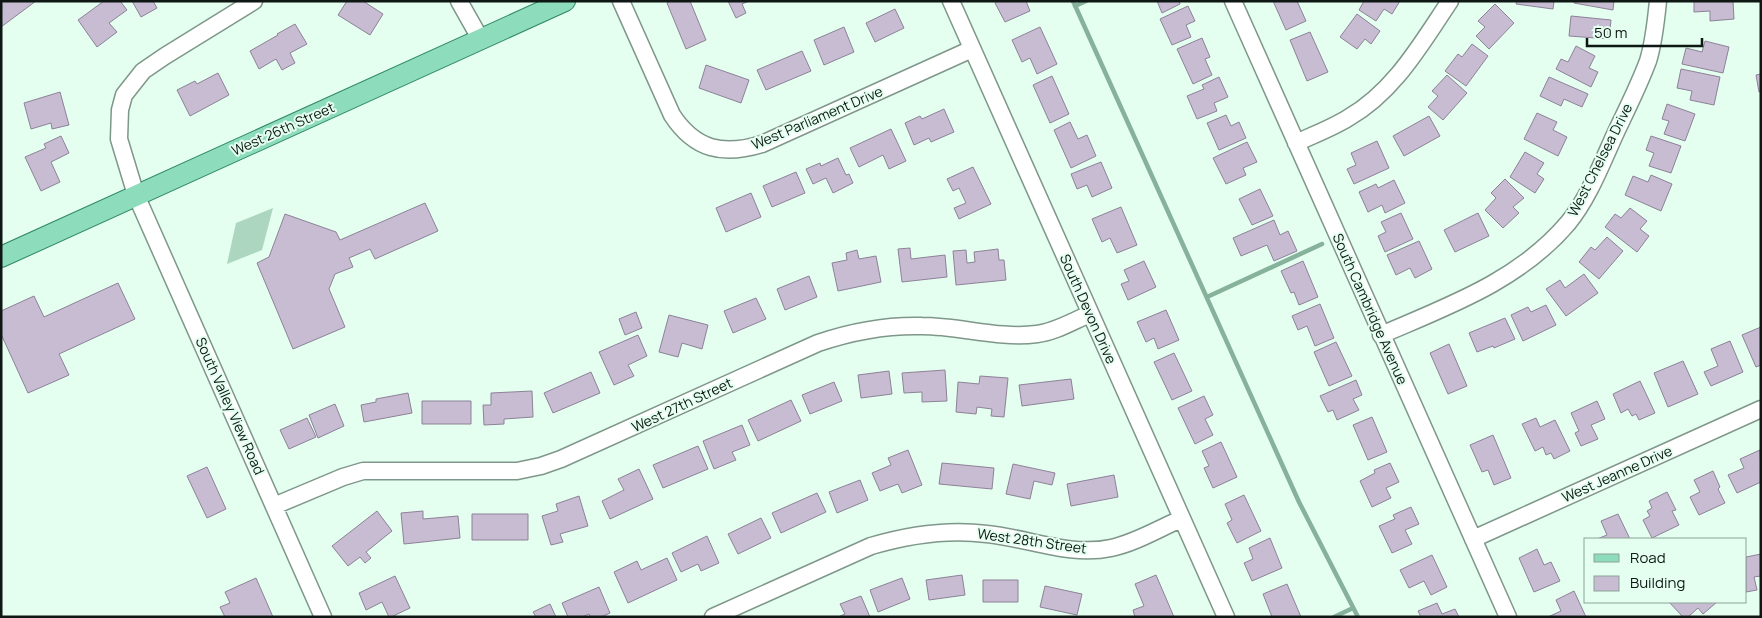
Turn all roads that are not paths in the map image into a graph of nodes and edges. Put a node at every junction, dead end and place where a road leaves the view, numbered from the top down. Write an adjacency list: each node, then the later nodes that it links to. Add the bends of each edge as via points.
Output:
1 (254, 1): 12 (street, South Valley View Road, via 144,71 124,95 119,140)
2 (459, 1): 9 (street)
3 (565, 1): 9 (main road, West 26th Street)
4 (621, 1): 10 (street, West Parliament Drive, via 676,122 692,138 724,150 747,149 762,144)
5 (951, 1): 10 (street, South Devon Drive)
6 (1233, 1): 11 (street, South Cambridge Avenue)
7 (1450, 1): 11 (street, via 1408,64 1390,84 1348,118)
8 (1658, 1): 15 (street, West Chelsea Drive, via 1645,68 1605,156 1568,223 1528,261 1481,292)
9 (481, 40): 12 (main road, West 26th Street)
10 (972, 49): 14 (street, South Devon Drive)
11 (1296, 143): 15 (street, South Cambridge Avenue)
12 (136, 195): 13 (main road, West 26th Street); 17 (street, South Valley View Road)
13 (1, 257)
14 (1090, 314): 17 (street, West 27th Street, via 1038,334 996,334 922,326 846,333 541,466 517,471 364,471); 18 (street, South Devon Drive)
15 (1382, 335): 19 (street, South Cambridge Avenue)
16 (1761, 409): 19 (street, West Jeanne Drive)
17 (274, 506): 20 (street, South Valley View Road)
18 (1181, 519): 21 (street, West 28th Street, via 1129,543 1099,550 1051,546 987,534 948,533 887,541); 22 (street, South Devon Drive)
19 (1473, 539): 23 (street, South Cambridge Avenue)
20 (323, 617)
21 (713, 617)
22 (1226, 617)
23 (1508, 617)

